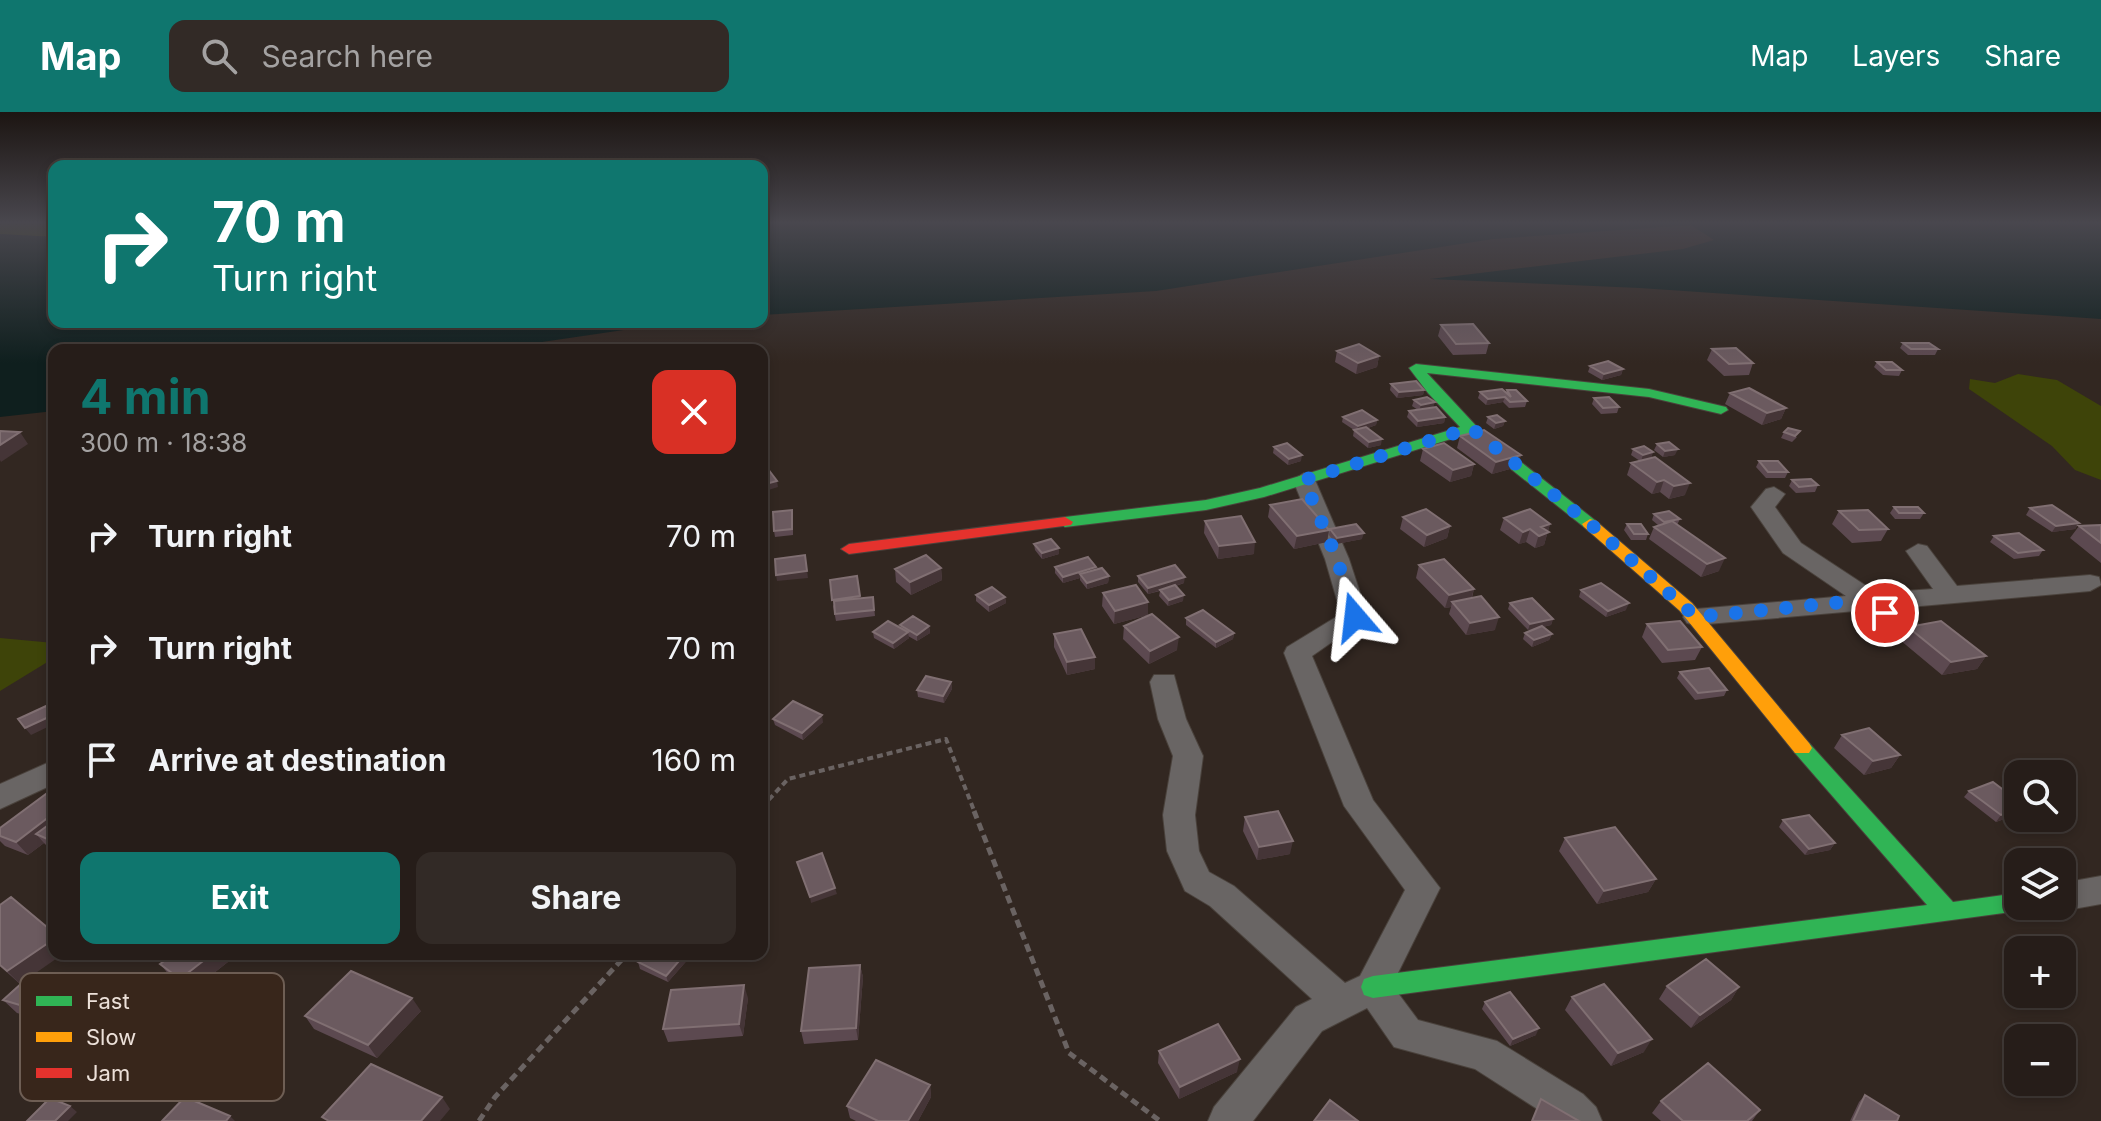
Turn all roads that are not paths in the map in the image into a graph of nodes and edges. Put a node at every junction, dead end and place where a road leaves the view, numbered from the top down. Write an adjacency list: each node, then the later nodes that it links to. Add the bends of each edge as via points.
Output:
1 (1721, 410): 2 (street, via 1649,393 1416,368)
2 (1471, 428): 3 (street); 10 (street)
3 (1304, 480): 5 (street, via 1206,505); 19 (street, via 1355,617 1297,653 1360,806 1423,888)
4 (1774, 494): 9 (street, via 1763,507 1792,548)
5 (849, 549)
6 (1918, 551): 8 (street)
7 (2090, 583): 8 (street)
8 (1949, 596): 9 (street)
9 (1864, 600): 10 (street); 11 (street)
10 (1696, 617): 18 (street, via 1832,785)
11 (1906, 625)
12 (1164, 682): 19 (street, via 1188,756 1179,815 1183,851 1197,881)
13 (48, 774): 14 (street)
14 (0, 797)
15 (2101, 890): 16 (street)
16 (2076, 894)
17 (2004, 905): 18 (street)
18 (1948, 912): 19 (street)
19 (1357, 995): 20 (street, via 1309,1019); 21 (street, via 1407,1035 1484,1053 1569,1107)
20 (1228, 1121)
21 (1582, 1121)

